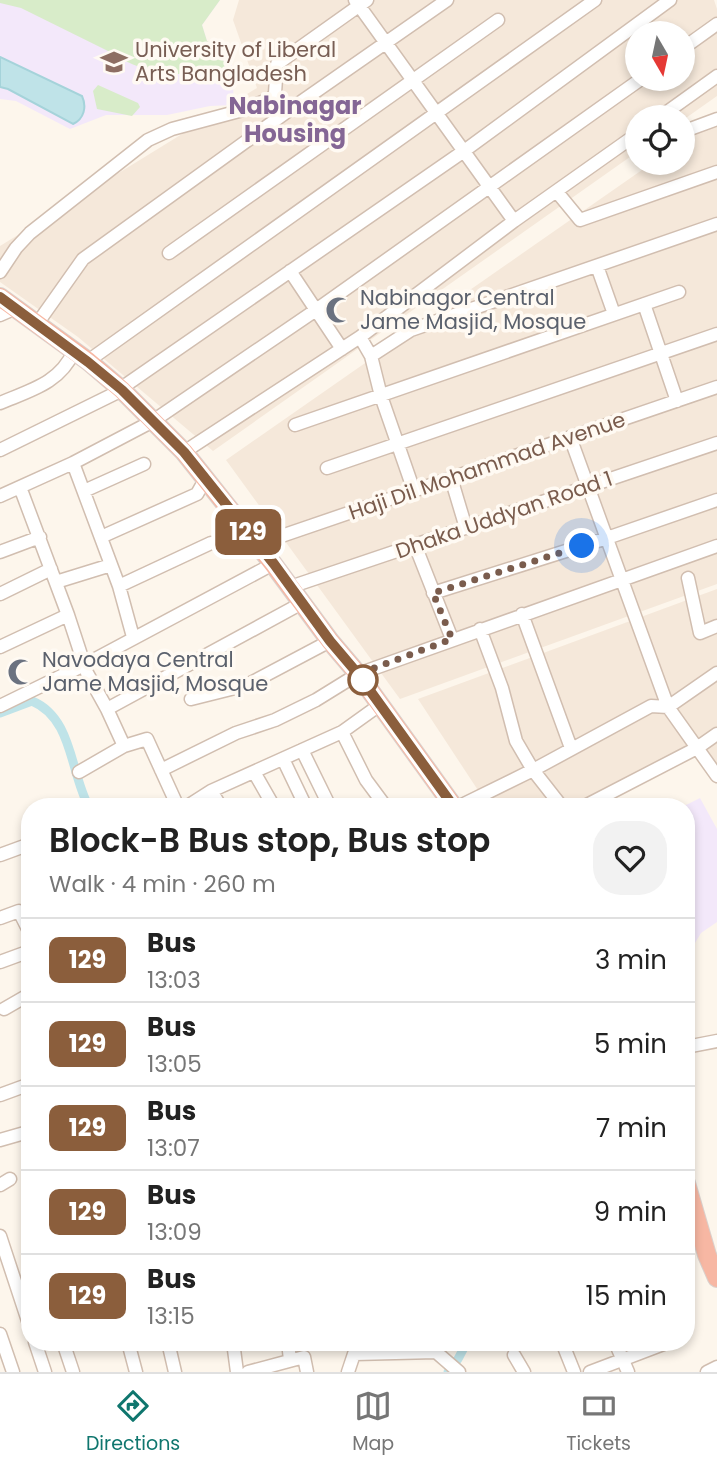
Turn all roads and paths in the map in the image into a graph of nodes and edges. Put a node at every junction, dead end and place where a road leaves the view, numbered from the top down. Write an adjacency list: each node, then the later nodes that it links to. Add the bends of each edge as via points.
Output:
1 (447, 0): 8 (street)
2 (595, 0): 15 (street)
3 (670, 0): 19 (street)
4 (360, 2): 8 (street); 12 (street, via 277,64 275,93)
5 (498, 20): 10 (street)
6 (717, 24): 7 (street)
7 (695, 40)
8 (386, 43): 10 (street); 14 (street)
9 (717, 76): 13 (street)
10 (412, 80): 15 (street); 25 (street)
11 (625, 90): 21 (street)
12 (270, 99): 14 (street); 28 (street, via 148,140 30,233)
13 (677, 105)
14 (286, 112): 35 (street, via 83,259)
15 (436, 113): 19 (street); 40 (street)
16 (717, 119): 17 (street)
17 (695, 127)
18 (625, 143): 22 (street)
19 (464, 151): 21 (street); 27 (street)
20 (717, 172): 22 (street, via 580,220)
21 (489, 187): 23 (street); 32 (street)
22 (557, 192): 23 (street)
23 (514, 221): 37 (street)
24 (717, 224): 26 (street)
25 (169, 253)
26 (597, 266): 34 (street); 41 (street, via 411,330)
27 (290, 271): 32 (street); 43 (street)
28 (0, 272)
29 (679, 292): 31 (street)
30 (0, 297): 33 (highway)
31 (644, 304): 34 (street); 39 (street)
32 (316, 310): 38 (street); 47 (street)
33 (8, 312): 35 (highway)
34 (614, 314): 44 (street)
35 (37, 324): 40 (highway)
36 (717, 334): 39 (street)
37 (360, 337): 38 (street); 41 (street)
38 (342, 349): 53 (street)
39 (660, 353): 45 (street); 50 (street)
40 (81, 356): 43 (highway); 46 (street, via 55,379)
41 (371, 356): 44 (street)
42 (717, 387): 45 (street, Haji Dil Mohammad Avenue)
43 (121, 389): 47 (highway); 52 (street)
44 (381, 396): 48 (street); 50 (street)
45 (677, 401): 49 (street, Haji Dil Mohammad Avenue)
46 (0, 403)
47 (153, 421): 53 (highway); 54 (street)
48 (295, 425)
49 (570, 437): 58 (street, Haji Dil Mohammad Avenue); 60 (street)
50 (397, 443): 56 (street); 62 (street)
51 (717, 443): 60 (street, Dhaka Uddyan Road 1)
52 (0, 450)
53 (184, 452): 57 (highway)
54 (73, 464): 59 (street); 61 (street)
55 (145, 464): 61 (street)
56 (327, 468)
57 (206, 478): 67 (street, via 197,494); 70 (highway)
58 (451, 478): 62 (street, Haji Dil Mohammad Avenue); 65 (street)
59 (20, 487): 63 (street); 66 (street)
60 (589, 487): 65 (street, Dhaka Uddyan Road 1); 68 (street)
61 (84, 491): 67 (street)
62 (414, 491): 70 (street, Haji Dil Mohammad Avenue)
63 (0, 495)
64 (717, 500): 68 (street)
65 (466, 528): 71 (street, Dhaka Uddyan Road 1)
66 (40, 537): 73 (street); 76 (street)
67 (101, 537): 75 (street)
68 (607, 538): 78 (street); 82 (street)
69 (211, 543): 80 (street)
70 (258, 544): 74 (highway)
71 (415, 545): 81 (street, Dhaka Uddyan Road 1); 82 (street)
72 (717, 546): 78 (street)
73 (0, 552)
74 (274, 564): 81 (highway); 89 (street)
75 (111, 565): 79 (street); 80 (street)
76 (51, 569): 79 (street); 83 (street)
77 (688, 578): 87 (street, via 700,633)
78 (621, 579): 85 (street); 99 (street)
79 (56, 582): 86 (street)
80 (119, 586): 89 (street)
81 (290, 587): 84 (highway)
82 (433, 593): 90 (street)
83 (0, 594)
84 (302, 603): 91 (highway); 100 (street)
85 (522, 614): 88 (street); 104 (street)
86 (68, 615): 92 (street); 93 (street)
87 (717, 626)
88 (480, 629): 90 (street); 109 (street, via 516,741)
89 (133, 637): 93 (street)
90 (452, 639): 94 (street)
91 (330, 641): 94 (highway); 96 (street, via 247,685)
92 (0, 647)
93 (84, 665): 98 (street); 100 (street)
94 (358, 674): 97 (highway); 108 (street, via 295,710)
95 (715, 677): 99 (street)
96 (191, 699)
97 (381, 704): 101 (street); 121 (highway)
98 (0, 706)
99 (668, 707): 104 (street, via 651,706); 105 (street)
100 (107, 709): 103 (street)
101 (342, 732): 106 (street); 120 (street)
102 (717, 734): 105 (street)
103 (124, 746): 108 (street, via 147,739); 110 (street)
104 (571, 748): 109 (street)
105 (697, 748): 112 (street); 124 (street)
106 (302, 750): 107 (street); 119 (street)
107 (283, 759): 111 (street); 118 (street)
108 (161, 770): 114 (street)
109 (533, 770): 122 (street); 123 (street)
110 (79, 772)
111 (254, 772): 113 (street); 117 (street)
112 (717, 776)
113 (211, 791): 115 (street); 116 (street)
114 (174, 798)
115 (200, 798)
116 (215, 798)
117 (269, 798)
118 (302, 798)
119 (326, 798)
120 (379, 798)
121 (449, 798)
122 (475, 798)
123 (555, 798)
124 (600, 798)
125 (21, 847): 126 (street)
126 (0, 855)
127 (21, 915): 128 (street, via 19,911)
128 (0, 918)
129 (21, 954): 130 (street)
130 (0, 962)
131 (21, 999): 132 (street)
132 (4, 1009)
133 (717, 1041): 134 (street)
134 (695, 1045)
135 (21, 1087): 136 (street)
136 (0, 1095)
137 (21, 1134): 138 (street)
138 (0, 1140)
139 (695, 1214): 141 (highway)
140 (0, 1236): 142 (street)
141 (717, 1278)
142 (21, 1300)
143 (0, 1334): 157 (street)
144 (38, 1351): 158 (street)
145 (66, 1351): 159 (street)
146 (130, 1351): 160 (street)
147 (170, 1351): 161 (street)
148 (234, 1351): 162 (street)
149 (289, 1351): 155 (street)
150 (566, 1351): 168 (street)
151 (619, 1351): 154 (street)
152 (644, 1351): 154 (street)
153 (514, 1355): 167 (street)
154 (622, 1359): 169 (street); 170 (street)
155 (290, 1360): 163 (street); 164 (street, via 304,1357)
156 (717, 1367): 171 (street)
157 (13, 1372)
158 (45, 1372)
159 (73, 1372)
160 (136, 1372)
161 (175, 1372)
162 (237, 1372)
163 (248, 1372)
164 (306, 1372)
165 (348, 1372): 166 (street, via 354,1354 418,1351 436,1352)
166 (459, 1372)
167 (524, 1372)
168 (574, 1372)
169 (590, 1372)
170 (628, 1372)
171 (707, 1372)

